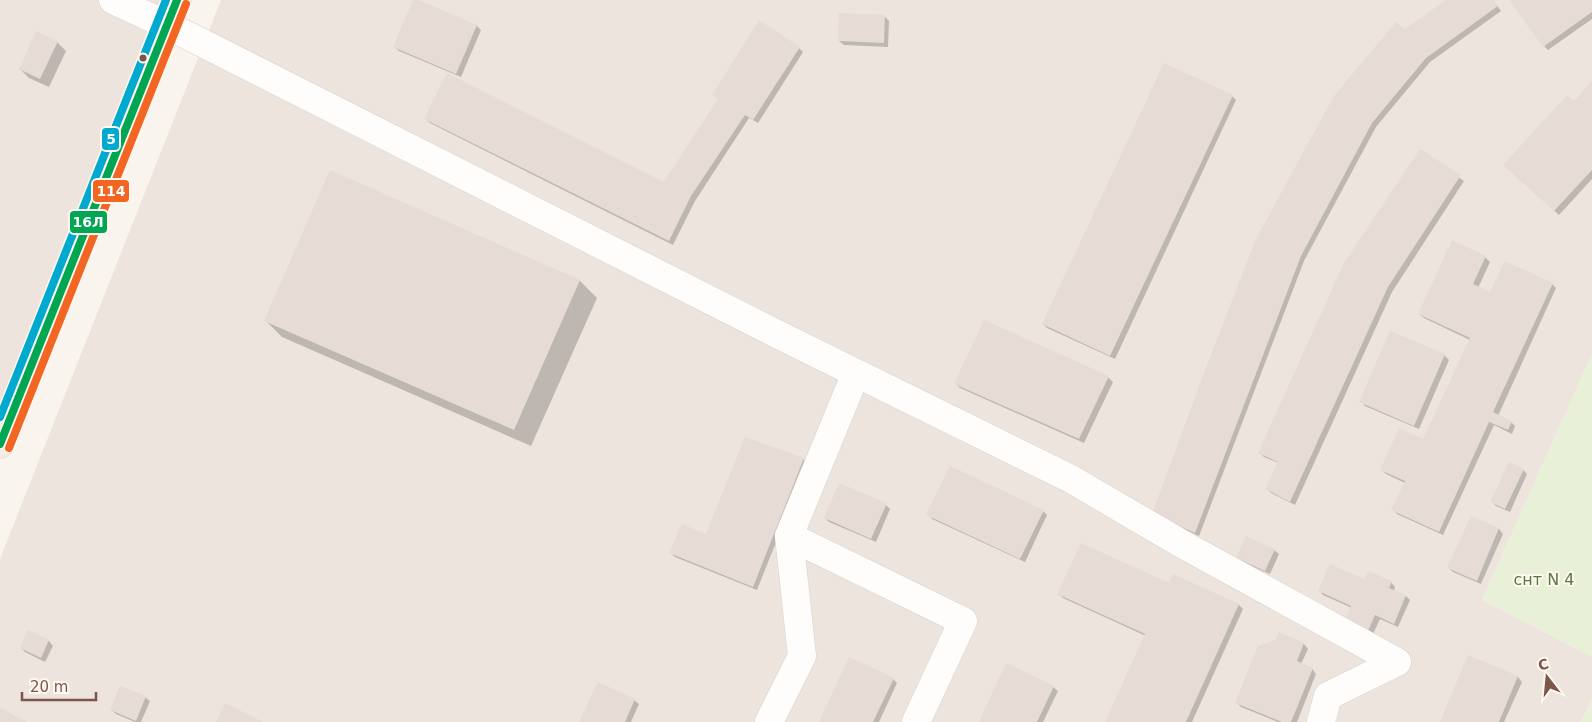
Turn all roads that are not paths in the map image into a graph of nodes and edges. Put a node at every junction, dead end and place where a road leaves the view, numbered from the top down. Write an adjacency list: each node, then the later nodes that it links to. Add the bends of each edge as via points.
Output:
1 (113, 0): 3 (lane)
2 (177, 0): 3 (main road)
3 (167, 25): 4 (lane); 5 (main road)
4 (856, 373): 6 (lane); 9 (lane, via 1071,479 1397,662 1328,696)
5 (0, 444)
6 (789, 536): 7 (lane, via 802,656); 8 (lane, via 963,621)
7 (769, 722)
8 (916, 722)
9 (1321, 722)

